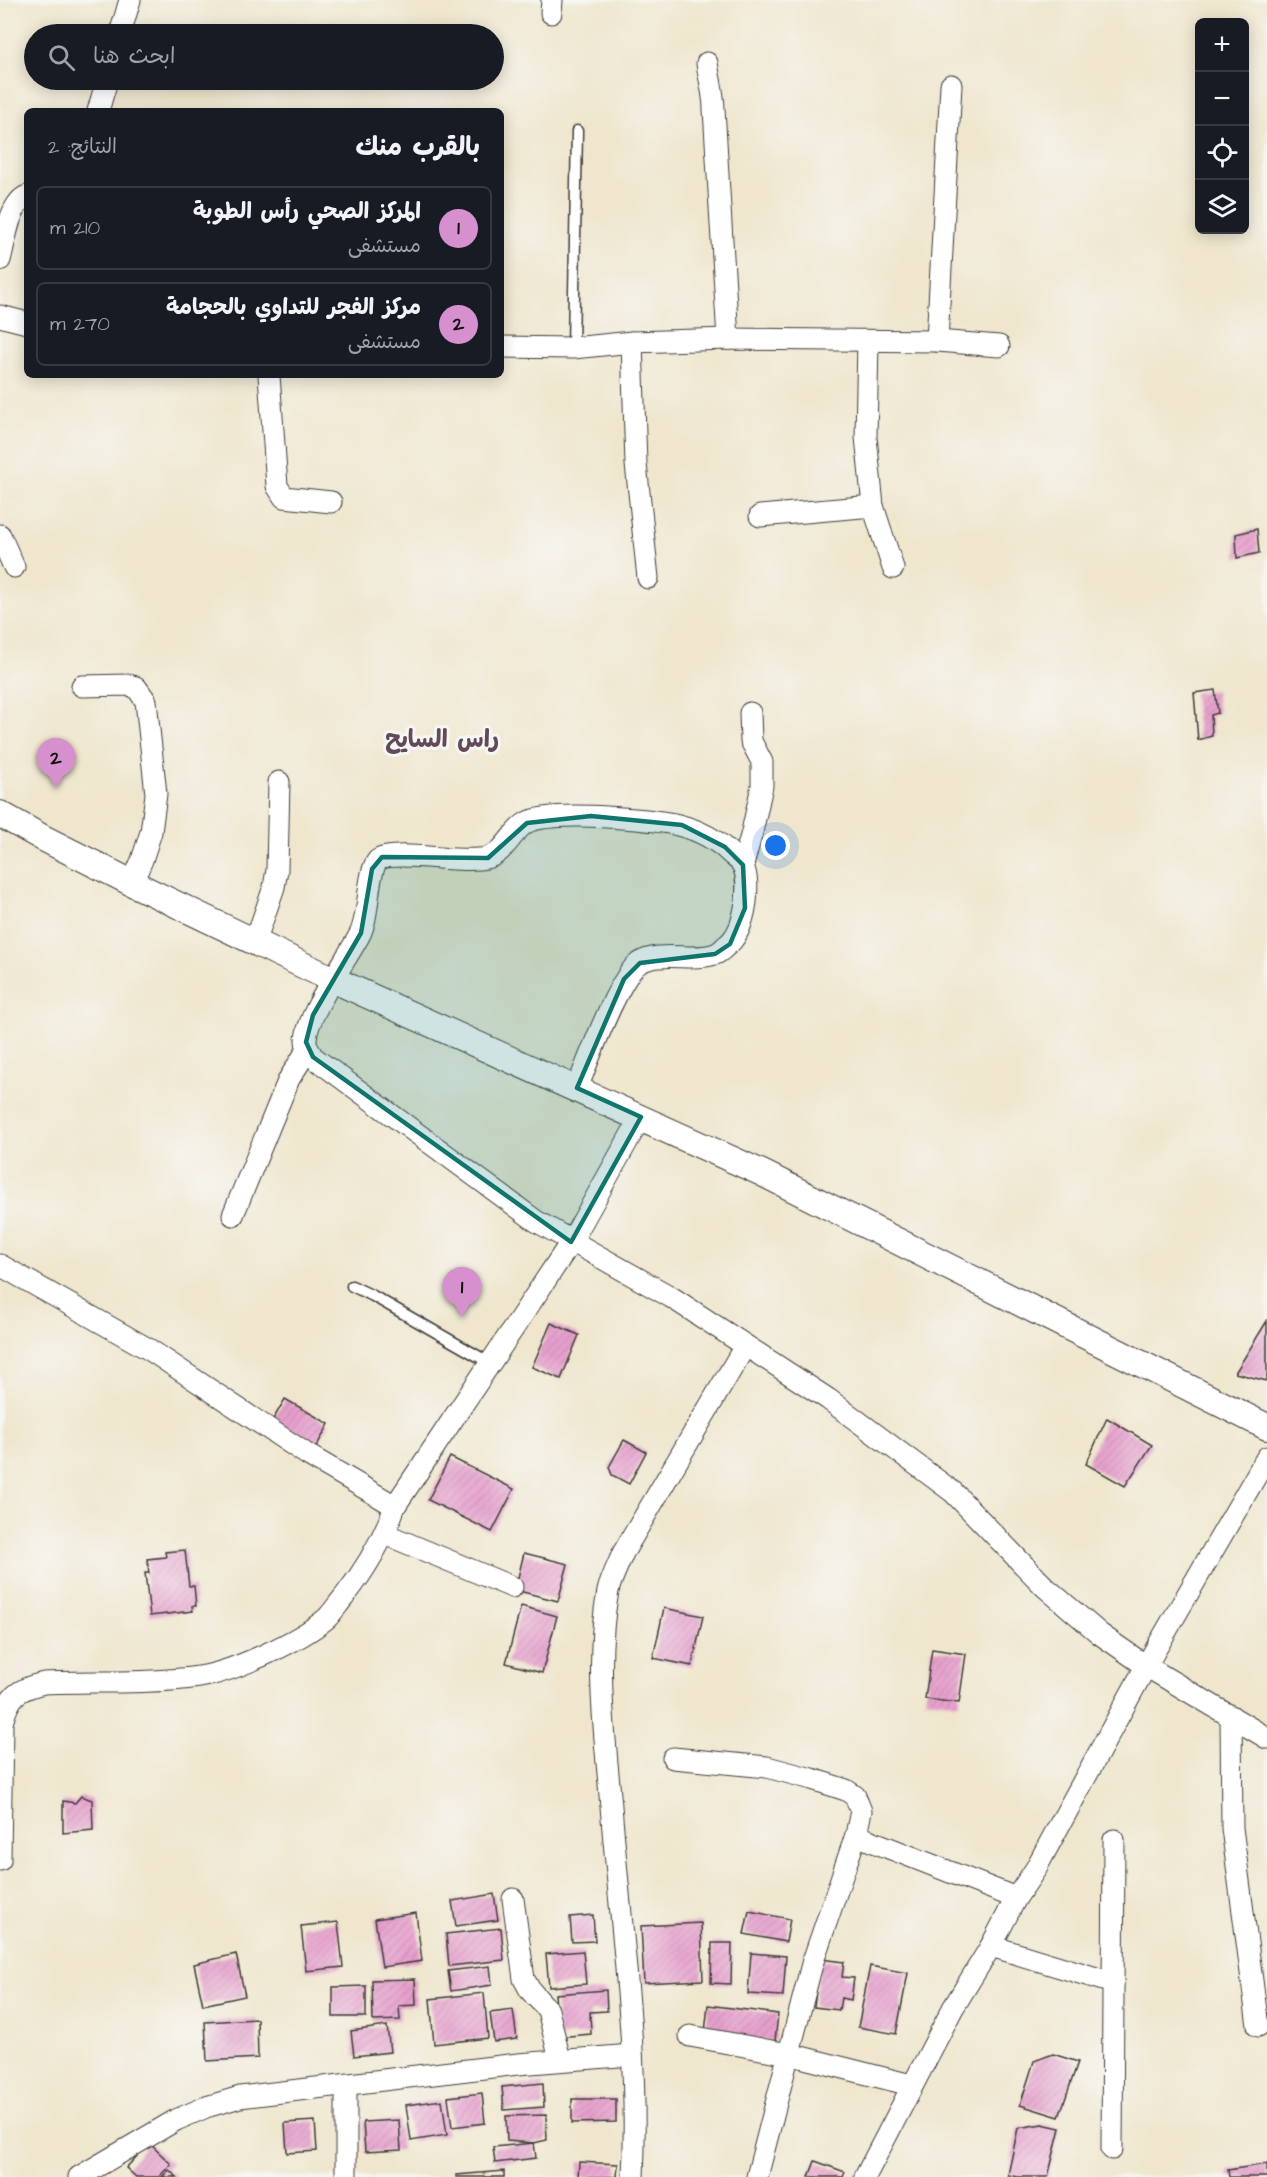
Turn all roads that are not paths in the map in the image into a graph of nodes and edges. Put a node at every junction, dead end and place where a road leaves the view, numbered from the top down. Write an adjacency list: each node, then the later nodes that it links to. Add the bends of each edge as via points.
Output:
1 (130, 0): 2 (street)
2 (123, 24)
3 (707, 63): 12 (street, via 718,159)
4 (951, 85): 14 (street)
5 (104, 90): 6 (street)
6 (99, 108)
7 (577, 130): 18 (lane)
8 (24, 198): 9 (street, via 14,210)
9 (0, 260)
10 (0, 316): 11 (street)
11 (24, 322)
12 (728, 339): 13 (street); 15 (street)
13 (868, 341): 14 (street); 21 (street, via 866,437)
14 (937, 341): 16 (street)
15 (632, 342): 18 (street); 26 (street, via 636,464)
16 (999, 346)
17 (504, 347): 18 (street)
18 (573, 348)
19 (269, 378): 20 (street, via 278,486 284,497)
20 (332, 502)
21 (873, 506): 22 (street); 25 (street)
22 (760, 516)
23 (0, 535): 24 (street)
24 (14, 567)
25 (892, 568)
26 (648, 578)
27 (82, 686): 32 (street, via 129,685 136,687 146,701 156,794 151,832)
28 (750, 713): 31 (street, via 751,741 762,762 762,786)
29 (279, 782): 33 (street, via 277,870)
30 (0, 814): 32 (street)
31 (743, 865): 34 (street, via 725,847 682,825 591,816 527,822 488,858 382,857 372,869 367,916 361,933); 36 (street, via 747,884 745,908 730,944 715,954 660,957 640,963 624,979)
32 (132, 883): 33 (street)
33 (255, 942): 34 (street)
34 (334, 980): 35 (street, via 313,1014); 36 (street)
35 (308, 1049): 38 (street, via 289,1078); 39 (street, via 345,1082 536,1221)
36 (577, 1088): 37 (street)
37 (641, 1117): 39 (street); 44 (street, via 772,1178)
38 (233, 1215)
39 (572, 1242): 42 (street, via 671,1297); 43 (street)
40 (0, 1265): 46 (street, via 150,1350 308,1455)
41 (352, 1286): 43 (lane)
42 (745, 1346): 49 (street, via 828,1399 953,1492 1045,1587 1100,1634); 65 (street, via 623,1553 608,1589 603,1631 605,1736)
43 (490, 1363): 46 (street)
44 (1267, 1427)
45 (1267, 1457): 49 (street)
46 (395, 1506): 47 (street)
47 (385, 1534): 48 (street); 51 (street, via 367,1566 327,1618 251,1661 202,1677 154,1682 44,1683)
48 (512, 1587)
49 (1146, 1666): 52 (street); 58 (street)
50 (0, 1686): 51 (street)
51 (27, 1687): 57 (street, via 14,1694 2,1723)
52 (1231, 1716): 53 (street); 62 (street, via 1232,1828)
53 (1267, 1738)
54 (673, 1758): 55 (street, via 766,1767 846,1790 860,1804)
55 (856, 1835): 58 (street); 64 (street, via 823,1929)
56 (1114, 1840): 61 (street)
57 (0, 1860)
58 (1016, 1898): 60 (street)
59 (513, 1899): 66 (street, via 524,1979 548,2010)
60 (991, 1946): 61 (street); 68 (street)
61 (1113, 1983): 69 (street)
62 (1258, 2025)
63 (690, 2036): 64 (street)
64 (789, 2054): 68 (street); 73 (street)
65 (632, 2055): 66 (street); 72 (street, via 636,2124)
66 (560, 2060): 67 (street)
67 (346, 2085): 70 (street, via 240,2097 206,2107 156,2131); 71 (street)
68 (911, 2085): 74 (street)
69 (1112, 2149)
70 (88, 2176)
71 (346, 2177)
72 (633, 2177)
73 (757, 2177)
74 (865, 2177)

